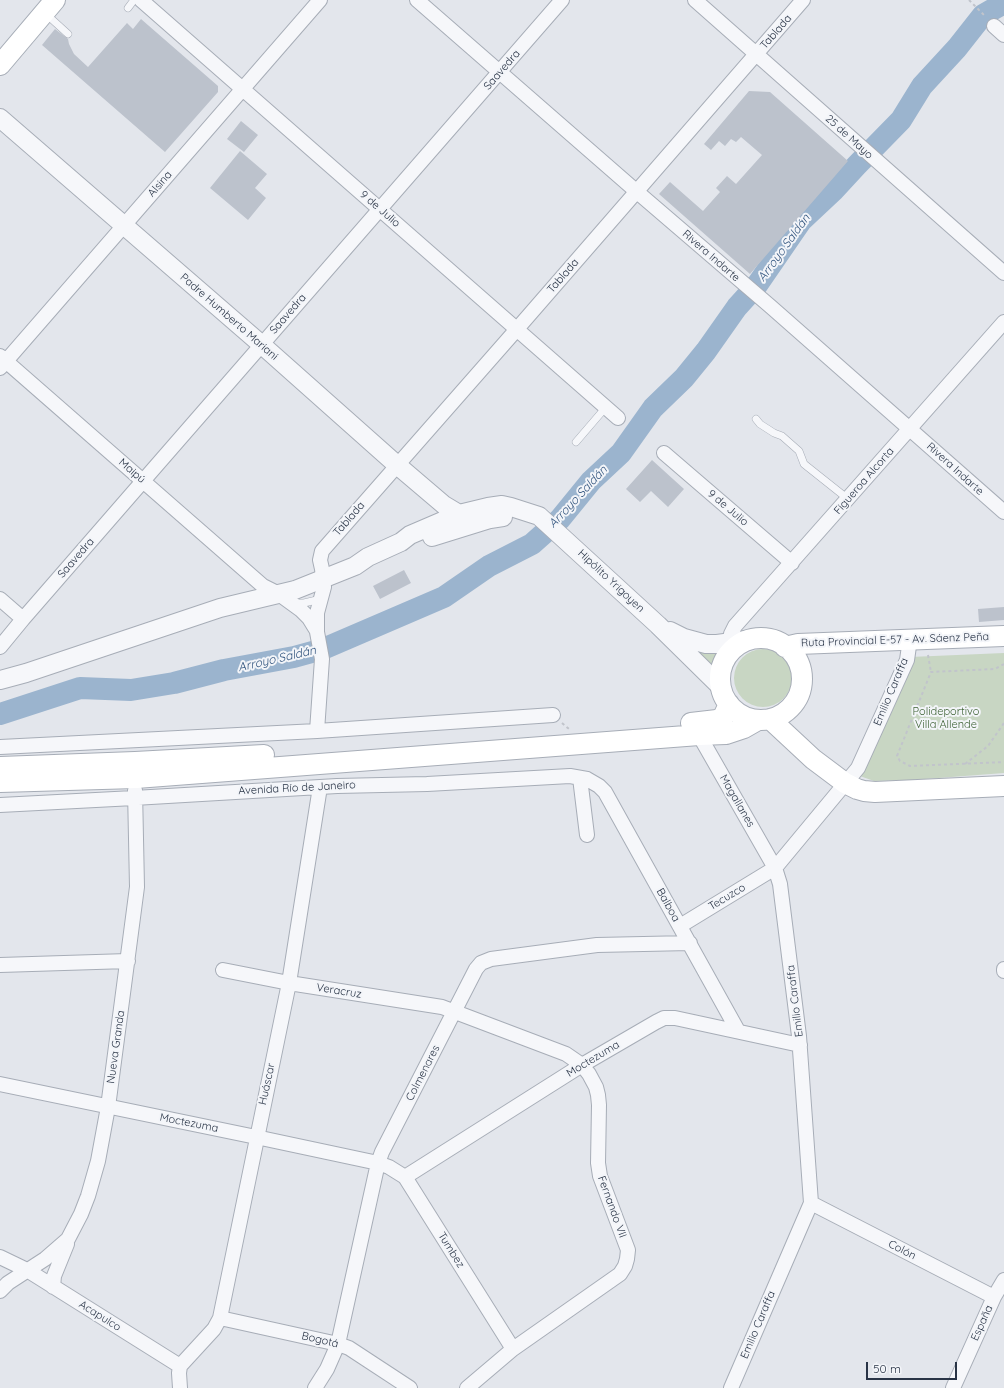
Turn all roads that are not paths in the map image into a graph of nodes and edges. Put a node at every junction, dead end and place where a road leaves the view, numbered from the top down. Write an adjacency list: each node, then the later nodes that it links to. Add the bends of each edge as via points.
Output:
1 (134, 0): 9 (lane)
2 (141, 0): 14 (street, 9 de Julio)
3 (320, 0): 14 (street, Alsina)
4 (417, 0): 13 (street, Rivera Indarte)
5 (562, 0): 13 (street, Saavedra)
6 (695, 0): 11 (street, 25 de Mayo)
7 (803, 0): 11 (street, Tablada)
8 (50, 6): 10 (lane); 12 (main road)
9 (128, 8)
10 (68, 34)
11 (756, 54): 16 (street, Tablada); 19 (street, 25 de Mayo)
12 (0, 65)
13 (500, 72): 16 (street, Rivera Indarte); 17 (street, Saavedra)
14 (243, 89): 17 (street, 9 de Julio); 18 (street, Alsina)
15 (0, 118): 18 (street, Padre Humberto Mariani)
16 (636, 191): 21 (street, Tablada); 27 (street, Rivera Indarte)
17 (380, 209): 21 (street, 9 de Julio); 22 (street, Saavedra)
18 (124, 226): 22 (street, Padre Humberto Mariani); 23 (street, Alsina)
19 (1004, 274)
20 (1004, 322): 27 (street, Figueroa Alcorta)
21 (517, 329): 24 (street, 9 de Julio); 30 (street, Tablada)
22 (262, 345): 30 (street, Padre Humberto Mariani); 31 (street, Saavedra)
23 (2, 362): 31 (street, Maipú)
24 (606, 407): 25 (street, 9 de Julio); 28 (lane)
25 (618, 418)
26 (756, 419): 32 (lane, via 782,436 799,451 804,464)
27 (910, 428): 32 (street, Figueroa Alcorta); 33 (street, Rivera Indarte)
28 (576, 442)
29 (664, 453): 37 (street, 9 de Julio)
30 (397, 464): 34 (street, Padre Humberto Mariani, via 444,505); 38 (street, Tablada, via 322,551 320,560)
31 (143, 481): 40 (street, Maipú); 45 (street, Saavedra)
32 (848, 500): 37 (street, Figueroa Alcorta)
33 (1004, 512)
34 (459, 514): 35 (street, via 502,505); 36 (street, via 410,535)
35 (535, 514): 36 (street, via 490,519 414,543); 46 (street, Hipólito Yrigoyen)
36 (401, 542): 38 (street, via 368,557 353,558)
37 (792, 563): 52 (street, Figueroa Alcorta, via 735,626 731,634)
38 (323, 574): 39 (street); 41 (street); 43 (street, via 324,587)
39 (290, 579): 40 (street); 41 (street)
40 (263, 586): 41 (street, Maipú); 44 (street)
41 (285, 598): 43 (lane, via 297,604); 44 (street); 47 (street, Maipú, via 309,618)
42 (0, 599): 45 (street)
43 (321, 599): 47 (street, via 317,613)
44 (220, 608): 53 (street)
45 (23, 619): 50 (street, Saavedra)
46 (658, 625): 52 (street, Hipólito Yrigoyen, via 693,641); 54 (street, Hipólito Yrigoyen)
47 (317, 632): 57 (street, via 322,659)
48 (1004, 636): 49 (main road, Ruta Provincial E-57 - Av. Sáenz Peña)
49 (910, 639): 51 (main road, Ruta Provincial E-57 - Av. Sáenz Peña, via 798,644); 64 (street, Emilio Caraffa, via 904,668 858,768)
50 (0, 647)
51 (785, 647): 52 (main road, via 774,641 762,639); 56 (main road, via 795,656 800,668 802,682 799,695 787,711)
52 (733, 648): 54 (main road, via 721,674)
53 (0, 680)
54 (725, 696): 56 (main road, via 737,712 747,718); 61 (main road, via 723,716 713,722 319,751)
55 (553, 715): 57 (street)
56 (764, 720): 58 (main road, via 726,734); 64 (main road)
57 (317, 732): 59 (street)
58 (699, 735): 61 (main road); 70 (street, Magallanes)
59 (0, 747)
60 (0, 767): 61 (main road)
61 (136, 770): 63 (main road); 67 (street, Nueva Granda)
62 (587, 780): 66 (street, Avenida Río de Janeiro, via 570,776); 69 (street); 71 (street, Balboa, via 605,792)
63 (0, 782)
64 (845, 783): 65 (main road, via 857,789 875,792); 70 (street, Emilio Caraffa)
65 (1004, 786)
66 (320, 787): 67 (street, Avenida Río de Janeiro); 76 (street, Huáscar)
67 (134, 798): 68 (street, Avenida Río de Janeiro); 73 (street, Nueva Granda, via 137,887)
68 (0, 805)
69 (587, 835)
70 (775, 868): 71 (street, Tecuzco); 79 (street, Emilio Caraffa, via 782,896)
71 (680, 926): 72 (street, Balboa)
72 (690, 944): 77 (street, Colmenares, via 597,945 487,959 476,969); 78 (street, Balboa)
73 (128, 961): 74 (street); 82 (street, Nueva Granda)
74 (0, 965)
75 (223, 970): 76 (street, Veracruz)
76 (288, 983): 77 (street, Veracruz, via 434,1005); 83 (street, Huáscar)
77 (455, 1011): 80 (street, Fernando VII, via 566,1054); 84 (street, Colmenares)
78 (738, 1031): 79 (street, Moctezuma); 80 (street, Moctezuma, via 664,1018)
79 (800, 1045): 86 (street, Emilio Caraffa)
80 (582, 1065): 85 (street, Moctezuma); 96 (street, Fernando VII, via 598,1095 600,1176 628,1250 628,1259 620,1274)
81 (0, 1084): 82 (street, Moctezuma)
82 (108, 1107): 83 (street, Moctezuma); 87 (street, Nueva Granda, via 98,1161 88,1196)
83 (256, 1137): 84 (street, Moctezuma); 94 (street, Huáscar)
84 (378, 1163): 85 (street, Tumbez); 95 (street, Colmenares)
85 (405, 1177): 96 (street, Tumbez)
86 (811, 1203): 93 (street, Colón); 102 (street, Emilio Caraffa)
87 (68, 1239): 89 (street, Nueva Granda, via 45,1259); 91 (street, via 54,1276)
88 (0, 1257): 89 (street, Acapulco)
89 (27, 1270): 91 (street, Acapulco); 92 (street, Nueva Granda)
90 (1004, 1280): 93 (street, España)
91 (53, 1287): 97 (street, Acapulco)
92 (0, 1291)
93 (994, 1297): 103 (street, España)
94 (220, 1318): 95 (street, Bogotá); 97 (street, Huáscar, via 214,1329)
95 (338, 1344): 99 (street, Colmenares, via 328,1370); 100 (street, Bogotá, via 349,1348)
96 (513, 1349): 101 (street, Fernando VII)
97 (180, 1366): 98 (street)
98 (180, 1388)
99 (315, 1388)
100 (410, 1388)
101 (467, 1388)
102 (731, 1388)
103 (953, 1388)

